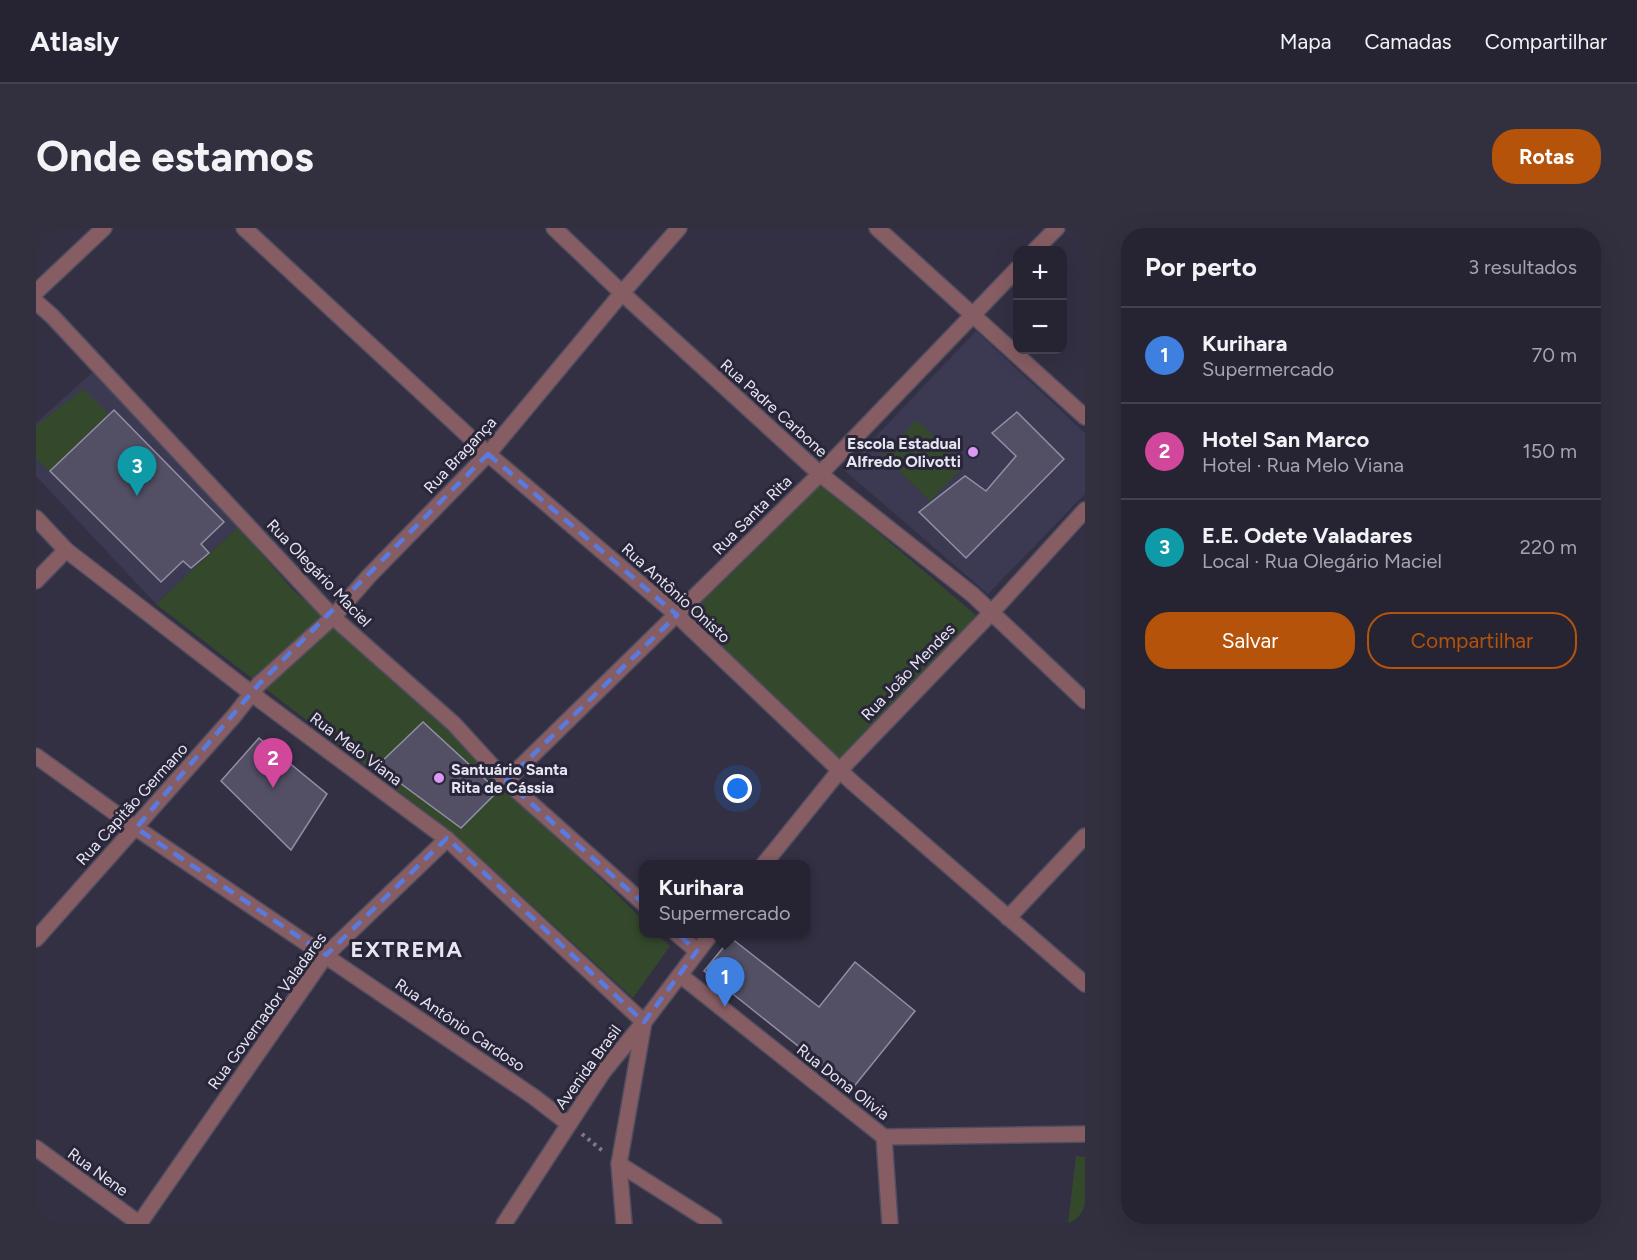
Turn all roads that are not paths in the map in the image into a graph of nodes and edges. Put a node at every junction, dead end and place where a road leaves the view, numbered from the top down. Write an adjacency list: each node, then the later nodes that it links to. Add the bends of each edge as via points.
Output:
1 (104, 228): 9 (street)
2 (244, 228): 14 (street, Rua Antônio Onisto)
3 (554, 228): 10 (street, Rua Padre Carbone)
4 (679, 228): 10 (street, Rua Bragança)
5 (877, 228): 12 (street)
6 (1057, 228): 7 (street)
7 (1039, 246)
8 (1013, 273): 12 (street, Rua Santa Rita)
9 (36, 292)
10 (622, 293): 14 (street, Rua Bragança); 15 (street, Rua Padre Carbone)
11 (36, 302): 22 (street, Rua Olegário Maciel)
12 (974, 315): 13 (street); 15 (street, Rua Santa Rita)
13 (1085, 417)
14 (488, 454): 21 (street, Rua Antônio Onisto); 22 (street, Rua Bragança)
15 (820, 474): 20 (street, Rua Padre Carbone); 21 (street, Rua Santa Rita)
16 (1085, 510): 20 (street, Rua João Mendes)
17 (36, 518): 18 (street, Rua Melo Viana)
18 (66, 549): 19 (street); 23 (street, Rua Melo Viana)
19 (36, 581)
20 (992, 612): 24 (street, Rua Padre Carbone); 26 (street, Rua João Mendes)
21 (677, 615): 26 (street, Rua Antônio Onisto); 27 (street, Rua Santa Rita)
22 (333, 617): 23 (street, Rua Bragança); 27 (street, Rua Olegário Maciel, via 454,724)
23 (253, 693): 28 (street, Rua Capitão Germano); 30 (street, Rua Melo Viana)
24 (1085, 701)
25 (36, 756): 28 (street, Rua Antônio Cardoso)
26 (840, 770): 31 (street, Rua João Mendes); 33 (street, Rua Antônio Onisto)
27 (506, 781): 32 (street, Rua Olegário Maciel)
28 (136, 828): 36 (street, Rua Capitão Germano); 38 (street, Rua Antônio Cardoso)
29 (1085, 836): 33 (street)
30 (447, 839): 38 (street, Rua Governador Valadares); 41 (street, Rua Melo Viana)
31 (767, 860)
32 (639, 900)
33 (1008, 918): 40 (street, Rua Antônio Onisto)
34 (683, 938): 37 (street)
35 (707, 938): 37 (street)
36 (36, 939)
37 (697, 951): 39 (street)
38 (326, 955): 42 (street, Rua Antônio Cardoso); 47 (street, Rua Governador Valadares)
39 (680, 975): 41 (street); 44 (street, Rua Dona Olivia)
40 (1085, 984)
41 (644, 1022): 42 (street, Avenida Brasil, via 603,1072); 46 (street, Avenida Brasil)
42 (569, 1124): 48 (street, Avenida Brasil)
43 (1085, 1134): 44 (street, Rua Dona Olivia)
44 (884, 1137): 51 (street)
45 (36, 1148): 47 (street, Rua Nene)
46 (619, 1164): 49 (street, Avenida Brasil); 50 (street)
47 (139, 1224)
48 (504, 1224)
49 (624, 1224)
50 (714, 1224)
51 (891, 1224)

